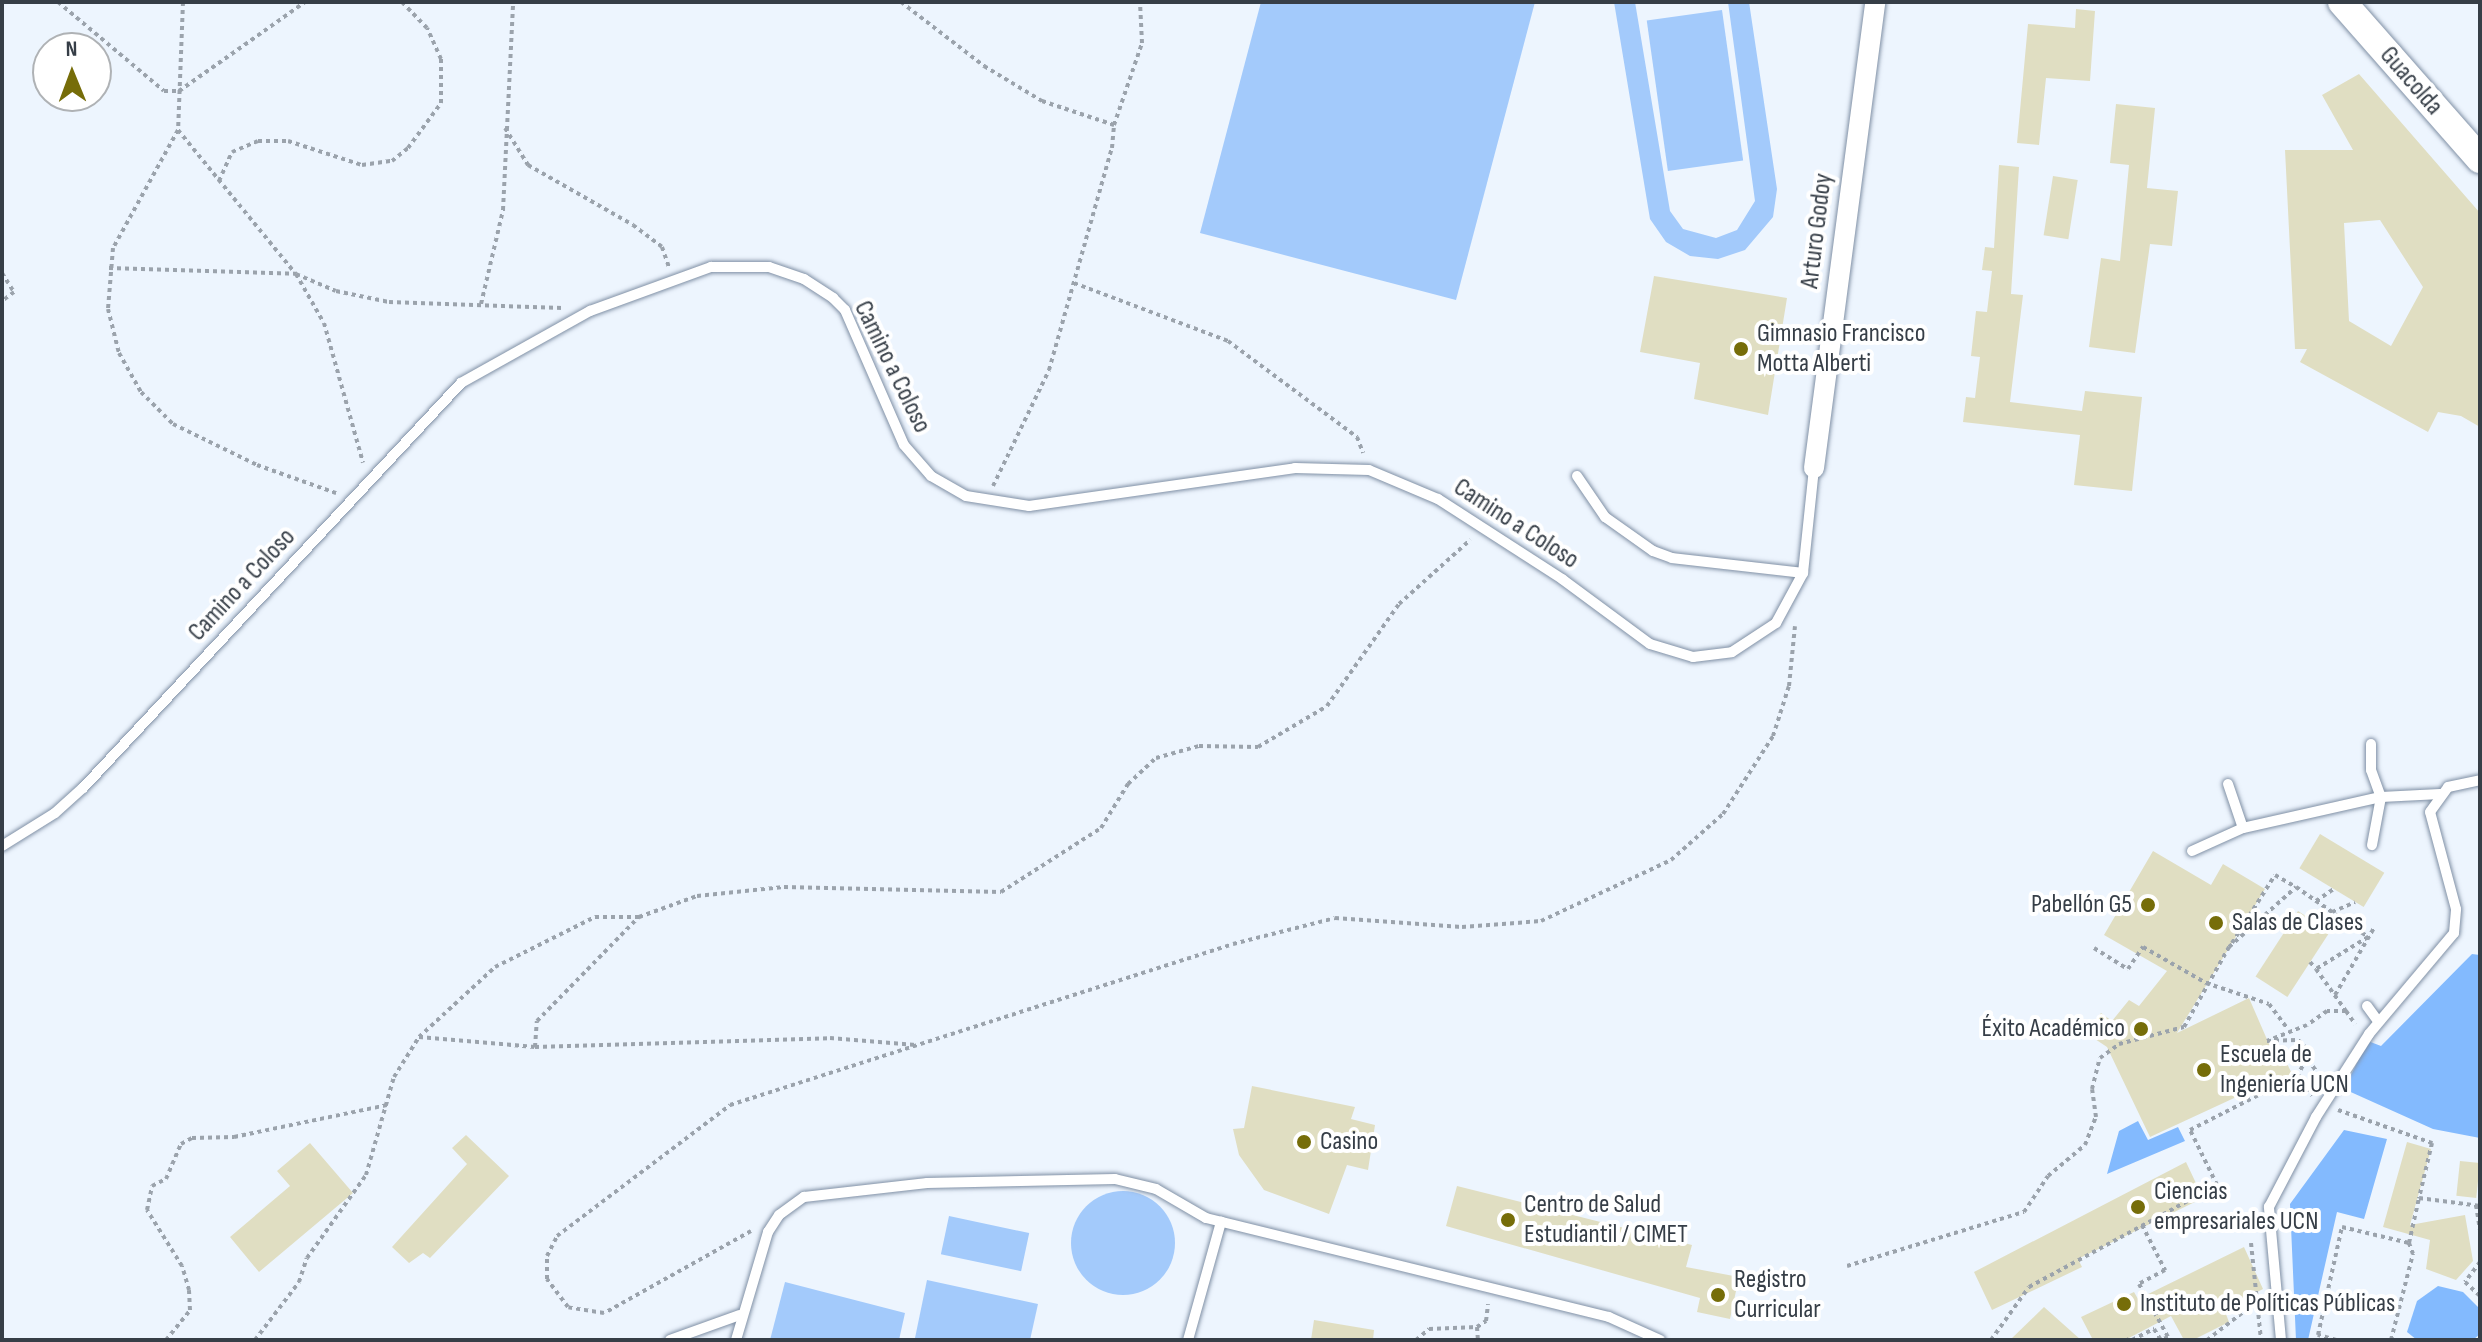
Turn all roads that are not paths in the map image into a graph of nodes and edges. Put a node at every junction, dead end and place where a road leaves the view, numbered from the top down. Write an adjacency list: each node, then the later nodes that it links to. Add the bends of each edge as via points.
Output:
1 (1875, 2): 4 (street, Arturo Godoy)
2 (2342, 2): 3 (street, Guacolda)
3 (2480, 159)
4 (1814, 468): 6 (lane, Camino a Coloso)
5 (1577, 476): 6 (lane, via 1605,517 1653,551)
6 (1801, 578): 14 (lane, Camino a Coloso, via 1776,623 1755,639 1732,652 1693,657 1650,644 1483,528 1416,487 1369,470 1295,468 1029,506 985,502 947,487 904,445 845,310 788,272 750,264 711,267 590,311 461,383 83,788 55,813)
7 (2371, 744): 11 (lane, via 2371,770)
8 (2480, 780): 10 (lane)
9 (2228, 784): 12 (lane)
10 (2440, 794): 11 (lane); 17 (lane, via 2429,822 2457,925 2450,941)
11 (2381, 797): 12 (lane); 13 (lane)
12 (2243, 828): 15 (lane)
13 (2372, 845)
14 (2, 846)
15 (2192, 851)
16 (2367, 1006): 17 (lane)
17 (2378, 1021): 24 (lane, via 2273,1197 2269,1218)
18 (1221, 1222): 19 (lane, via 1192,1212 1156,1189 1115,1179 927,1183 819,1193 779,1215 768,1232); 22 (lane); 23 (lane, via 1490,1285 1609,1317)
19 (740, 1315): 20 (lane); 21 (lane)
20 (670, 1340)
21 (736, 1340)
22 (1188, 1340)
23 (1660, 1340)
24 (2281, 1340)

